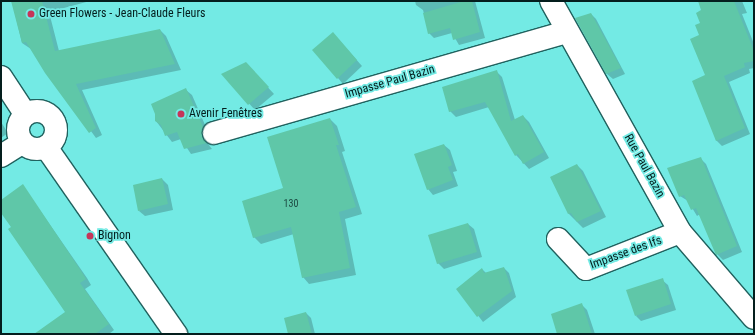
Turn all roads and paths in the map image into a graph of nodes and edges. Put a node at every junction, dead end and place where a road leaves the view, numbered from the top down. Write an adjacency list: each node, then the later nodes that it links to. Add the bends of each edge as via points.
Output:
1 (551, 1): 2 (street, Rue Paul Bazin)
2 (567, 32): 5 (street, Impasse Paul Bazin); 9 (street, Rue Paul Bazin, via 612,107)
3 (1, 77): 4 (street)
4 (26, 115): 6 (street, via 18,128); 7 (street, via 42,112 55,124 53,141)
5 (214, 133)
6 (22, 143): 7 (street, via 29,148); 8 (street)
7 (46, 147): 12 (street)
8 (1, 156)
9 (680, 232): 10 (street, Impasse des Ifs, via 586,269); 11 (street, Rue Paul Bazin)
10 (558, 239)
11 (754, 318)
12 (176, 334)

